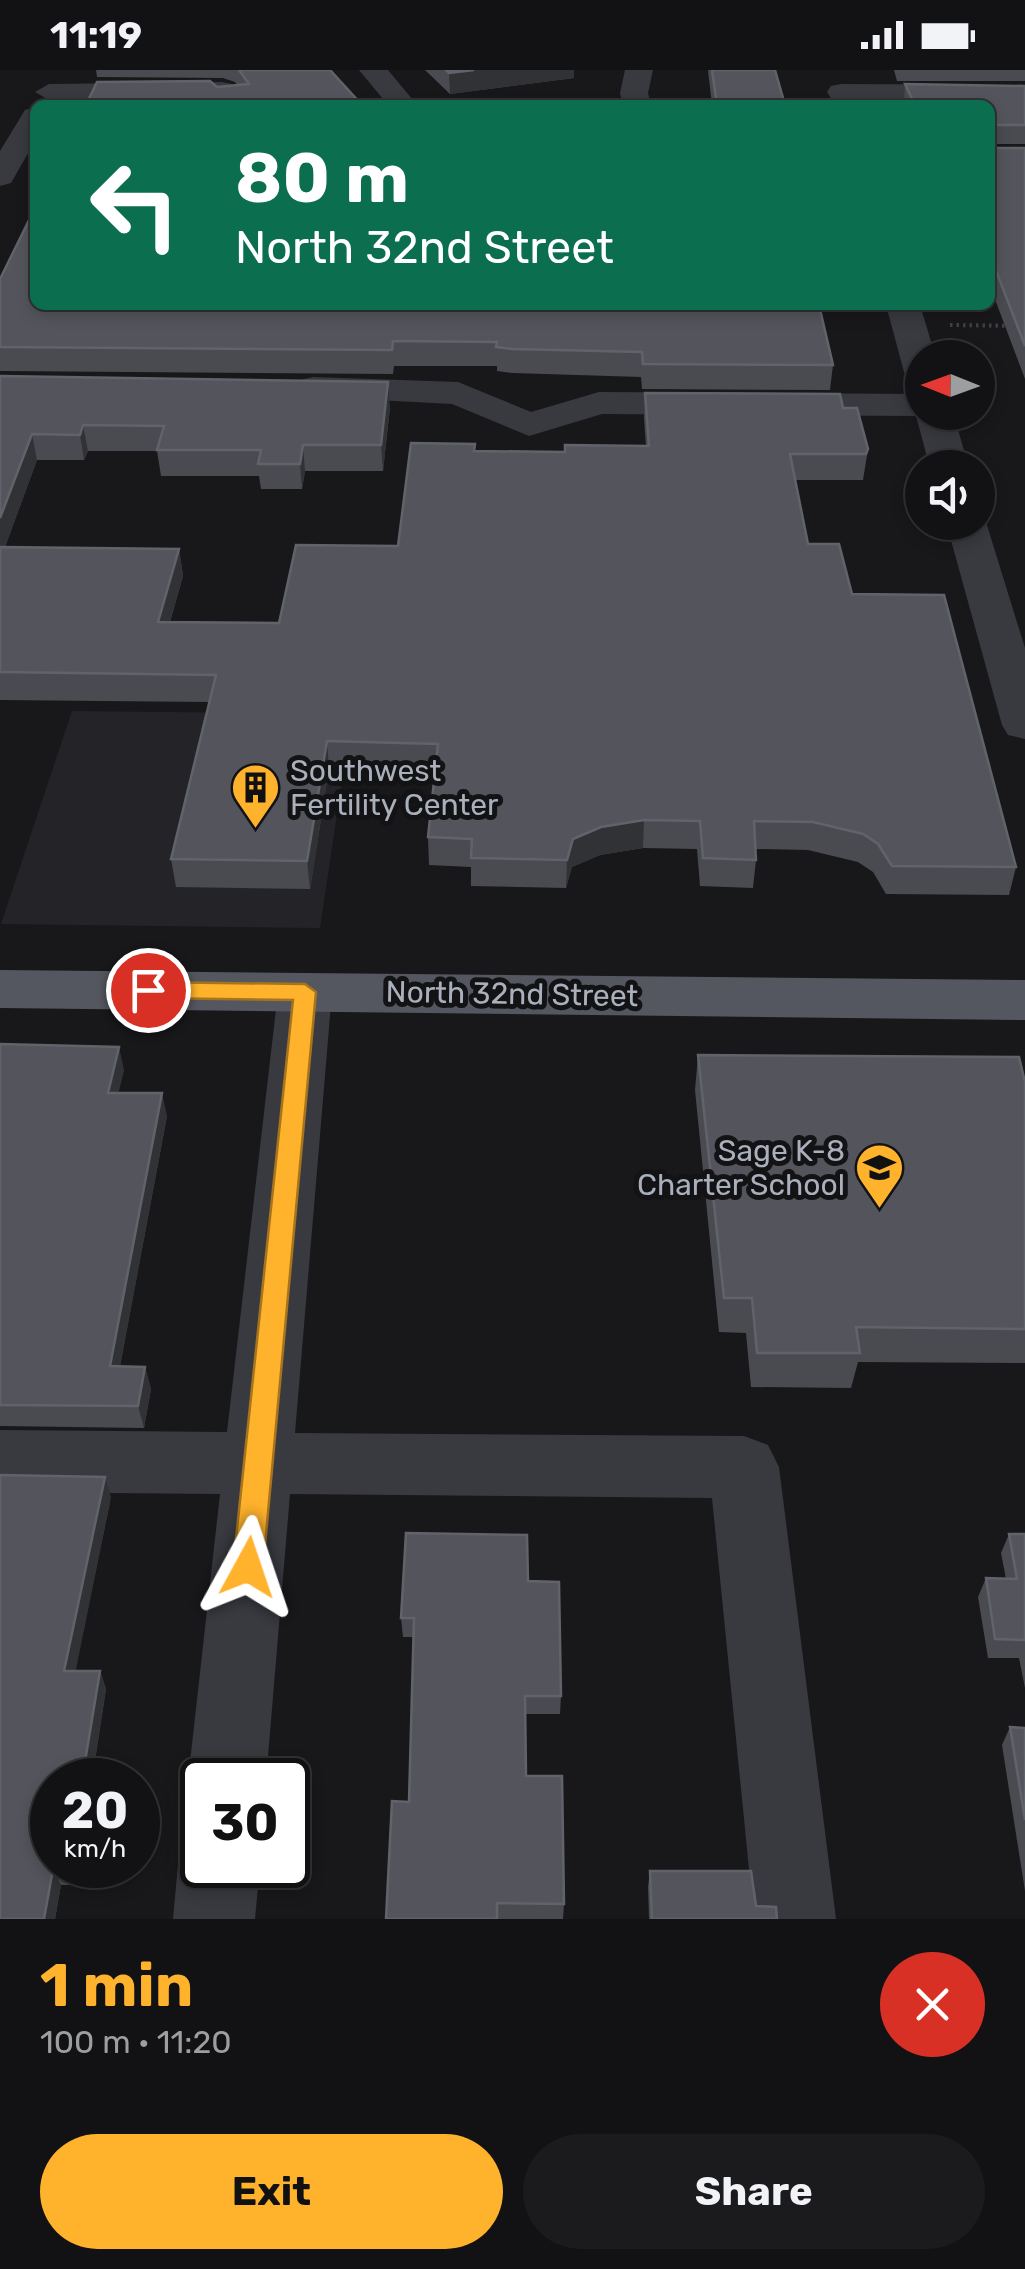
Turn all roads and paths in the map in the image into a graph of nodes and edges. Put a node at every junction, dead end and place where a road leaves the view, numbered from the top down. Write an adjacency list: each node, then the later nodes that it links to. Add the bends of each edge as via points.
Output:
1 (372, 70): 7 (street)
2 (639, 70): 8 (street)
3 (840, 89): 4 (street)
4 (1025, 93)
5 (47, 96): 6 (street, via 222,90)
6 (229, 100)
7 (399, 100)
8 (635, 100)
9 (30, 125): 10 (street)
10 (0, 177)
11 (904, 310): 14 (street)
12 (938, 325): 13 (path)
13 (1025, 326)
14 (913, 340)
15 (280, 388): 16 (street, via 458,393 528,425 598,403)
16 (905, 406)
17 (971, 540): 18 (street)
18 (1025, 725)
19 (0, 989): 20 (main road, North 32nd Street)
20 (305, 992): 21 (main road, North 32nd Street); 22 (street)
21 (1025, 1000)
22 (258, 1461): 23 (street); 24 (street); 27 (street, via 744,1467)
23 (0, 1462)
24 (230, 1758)
25 (217, 1888): 26 (street)
26 (214, 1919)
27 (794, 1919)

